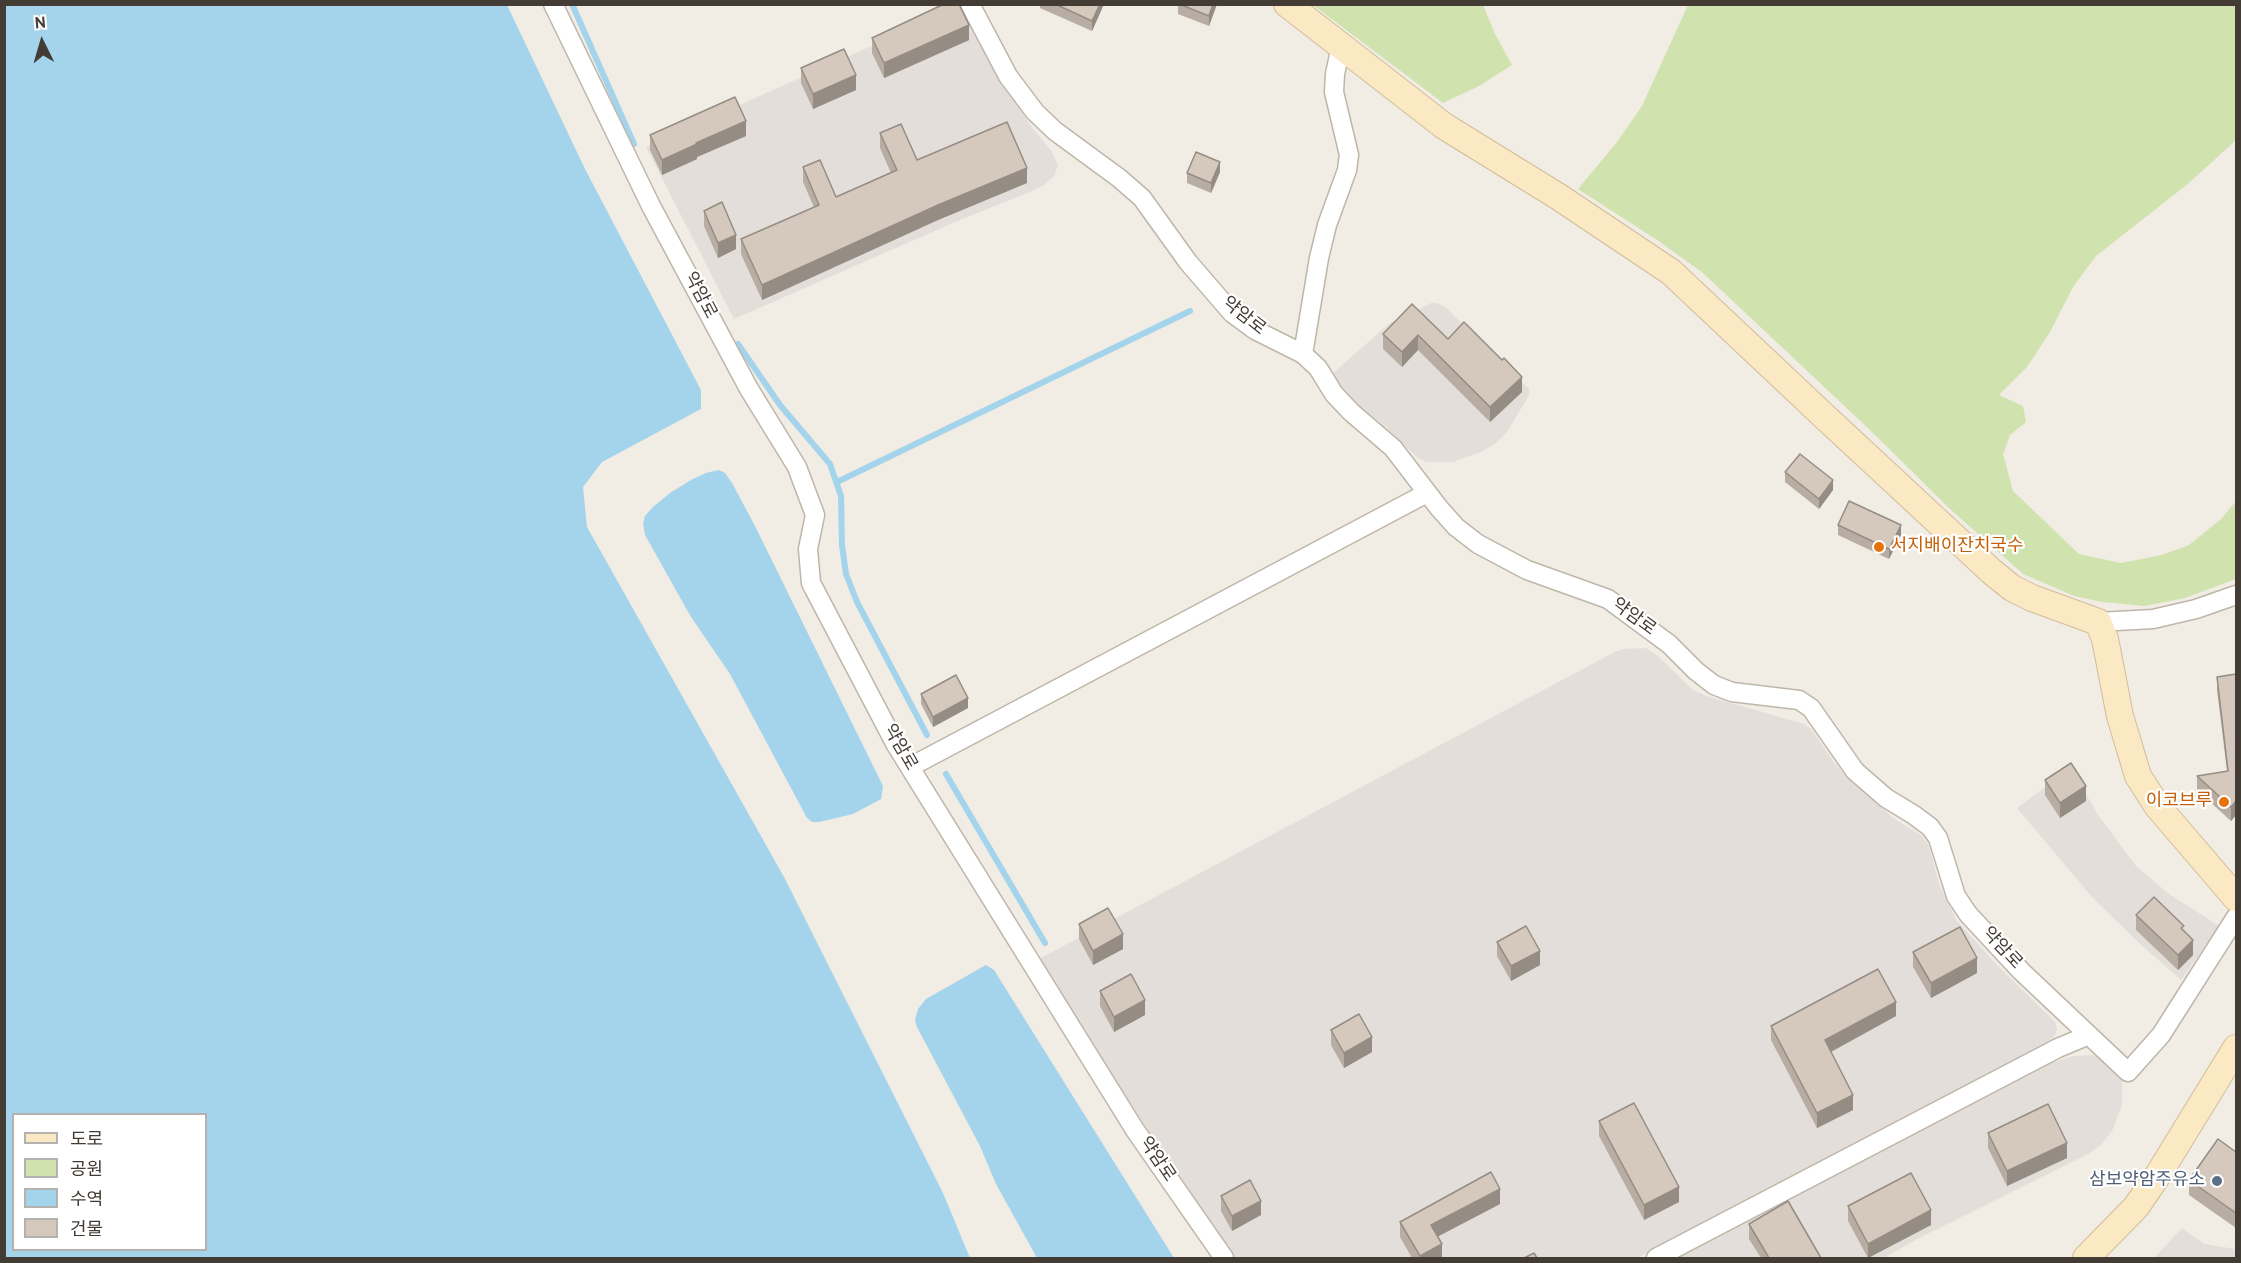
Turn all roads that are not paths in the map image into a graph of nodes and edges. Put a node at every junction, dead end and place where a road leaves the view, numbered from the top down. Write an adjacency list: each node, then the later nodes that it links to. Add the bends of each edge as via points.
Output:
1 (553, 4): 9 (street, 약암로, via 651,206 749,389 796,467 815,515 808,549 811,583)
2 (969, 4): 5 (street, 약암로, via 1008,76 1035,112 1142,198 1188,262 1233,313 1255,330)
3 (1287, 4): 4 (street)
4 (1341, 46): 5 (street, via 1334,92 1349,155 1319,258); 8 (street, via 1444,126 1671,272 2012,588)
5 (1304, 354): 6 (street, 약암로, via 1351,412 1393,448)
6 (1427, 493): 9 (street); 12 (street, 약암로, via 1478,544 1527,570 1608,599 1714,685 1732,692 1800,700 1810,708 1855,771 1886,798 1930,827 1938,838 1956,896 1968,914)
7 (2236, 595): 8 (street, via 2153,619)
8 (2098, 622): 10 (street, via 2138,776 2158,807)
9 (910, 767): 14 (street, 약암로, via 1135,1130)
10 (2236, 898)
11 (2236, 917): 12 (street, 약암로, via 2161,1035 2128,1072)
12 (2089, 1035): 15 (street)
13 (2236, 1048): 16 (street, via 2136,1207)
14 (1224, 1258)
15 (1656, 1258)
16 (2086, 1258)

